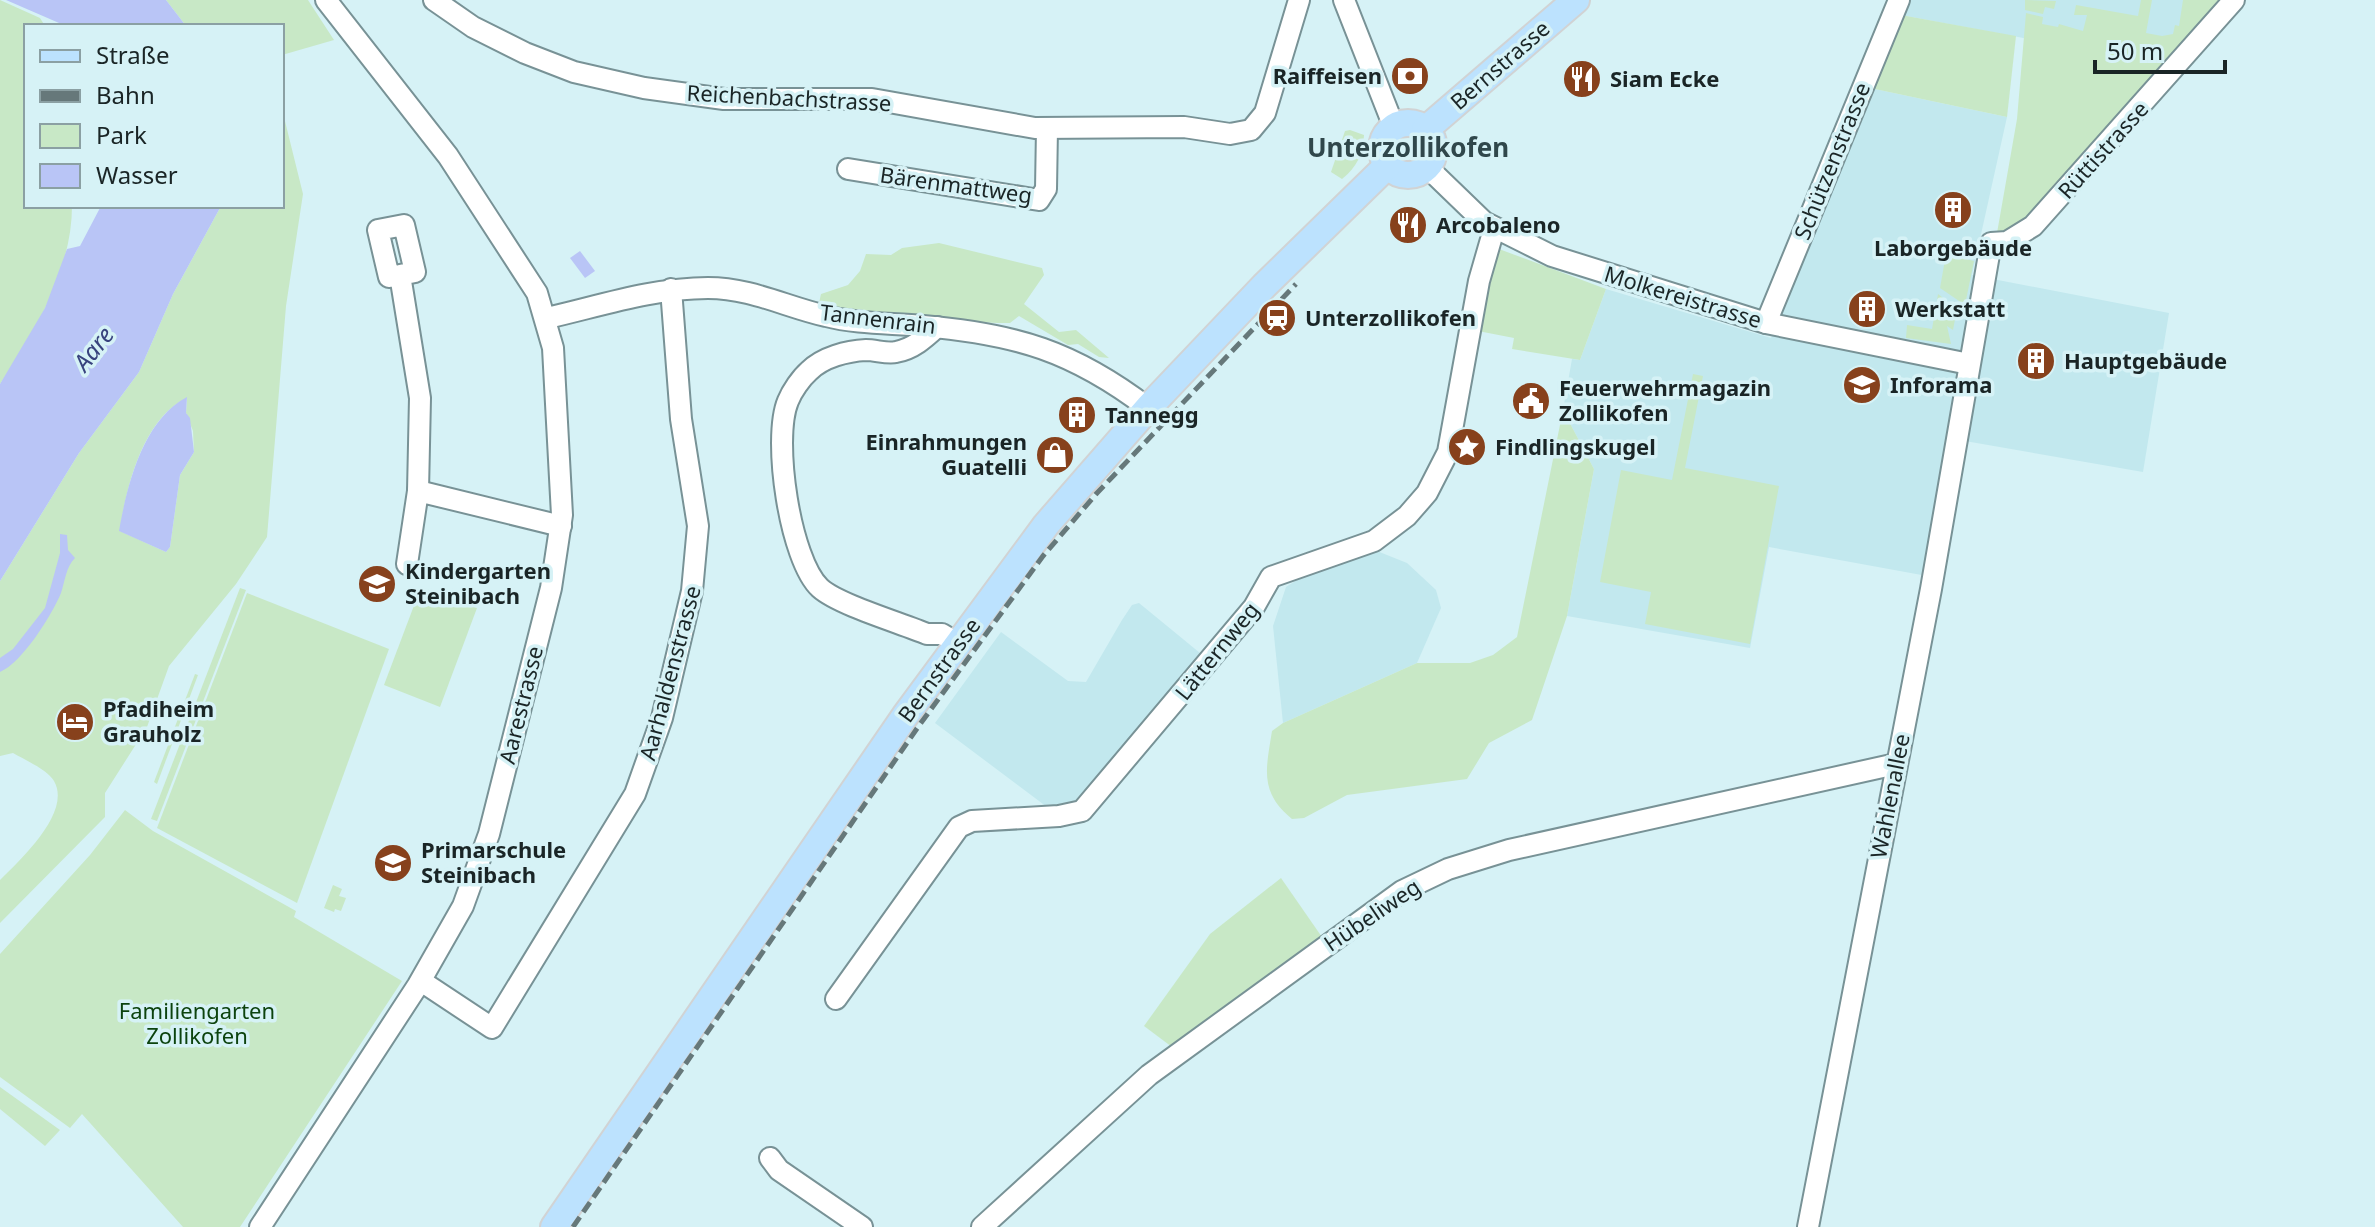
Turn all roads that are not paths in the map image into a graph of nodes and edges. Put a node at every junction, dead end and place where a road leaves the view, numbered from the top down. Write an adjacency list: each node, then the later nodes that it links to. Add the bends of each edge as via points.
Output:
1 (326, 0): 18 (street, Aarestrasse, via 473,191 526,272)
2 (434, 0): 9 (street, Reichenbachstrasse, via 525,53 574,72 644,88 724,99 872,99)
3 (1299, 0): 9 (street, Reichenbachstrasse, via 1265,113 1256,126 1239,134 1184,127)
4 (1344, 0): 8 (street)
5 (1576, 0): 10 (main road, Bernstrasse)
6 (1899, 0): 19 (street, Schützenstrasse)
7 (2234, 0): 15 (street, Rüttistrasse, via 2033,226 2007,242)
8 (1394, 127): 10 (main road, via 1410,123); 11 (main road, via 1382,144)
9 (1047, 128): 13 (street, Bärenmattweg, via 1046,189 1039,200)
10 (1425, 130): 12 (main road, via 1433,144)
11 (1388, 165): 12 (main road, via 1407,174); 22 (main road, Bernstrasse)
12 (1426, 166): 14 (street, Molkereistrasse)
13 (848, 169)
14 (1494, 229): 19 (street, Molkereistrasse, via 1560,259); 29 (street, Lätternweg, via 1479,281 1448,452 1420,502 1374,541 1271,577 1254,607 1082,811 972,821 959,827)
15 (1991, 243): 21 (street, Wahlenallee)
16 (400, 275): 23 (street, via 420,398)
17 (671, 289): 18 (street, Tannenrain); 20 (street, Tannenrain, via 722,289 826,316); 28 (street, Aarhaldenstrasse, via 681,419 698,526 695,579 657,732 635,794 492,1028)
18 (547, 318): 24 (street, Aarestrasse, via 560,426)
19 (1766, 323): 21 (street, Molkereistrasse)
20 (937, 327): 22 (street, Tannenrain, via 1018,339 1069,356); 26 (street, via 919,343 895,353 841,354 809,370 788,402 785,465 791,525 807,574 823,591)
21 (1969, 364): 27 (street, Wahlenallee)
22 (1148, 408): 26 (main road, Bernstrasse, via 1046,525)
23 (418, 491): 24 (street); 25 (street)
24 (561, 526): 28 (street, Aarestrasse, via 551,588 480,864)
25 (407, 564)
26 (957, 643): 32 (main road, Bernstrasse)
27 (1896, 764): 34 (street, Hübeliweg, via 1509,850 1448,869 1402,891 1149,1075); 35 (street, Wahlenallee)
28 (421, 981): 31 (street, Aarestrasse)
29 (836, 999)
30 (770, 1158): 33 (street, via 779,1170)
31 (260, 1227)
32 (554, 1227)
33 (862, 1227)
34 (982, 1227)
35 (1808, 1227)

